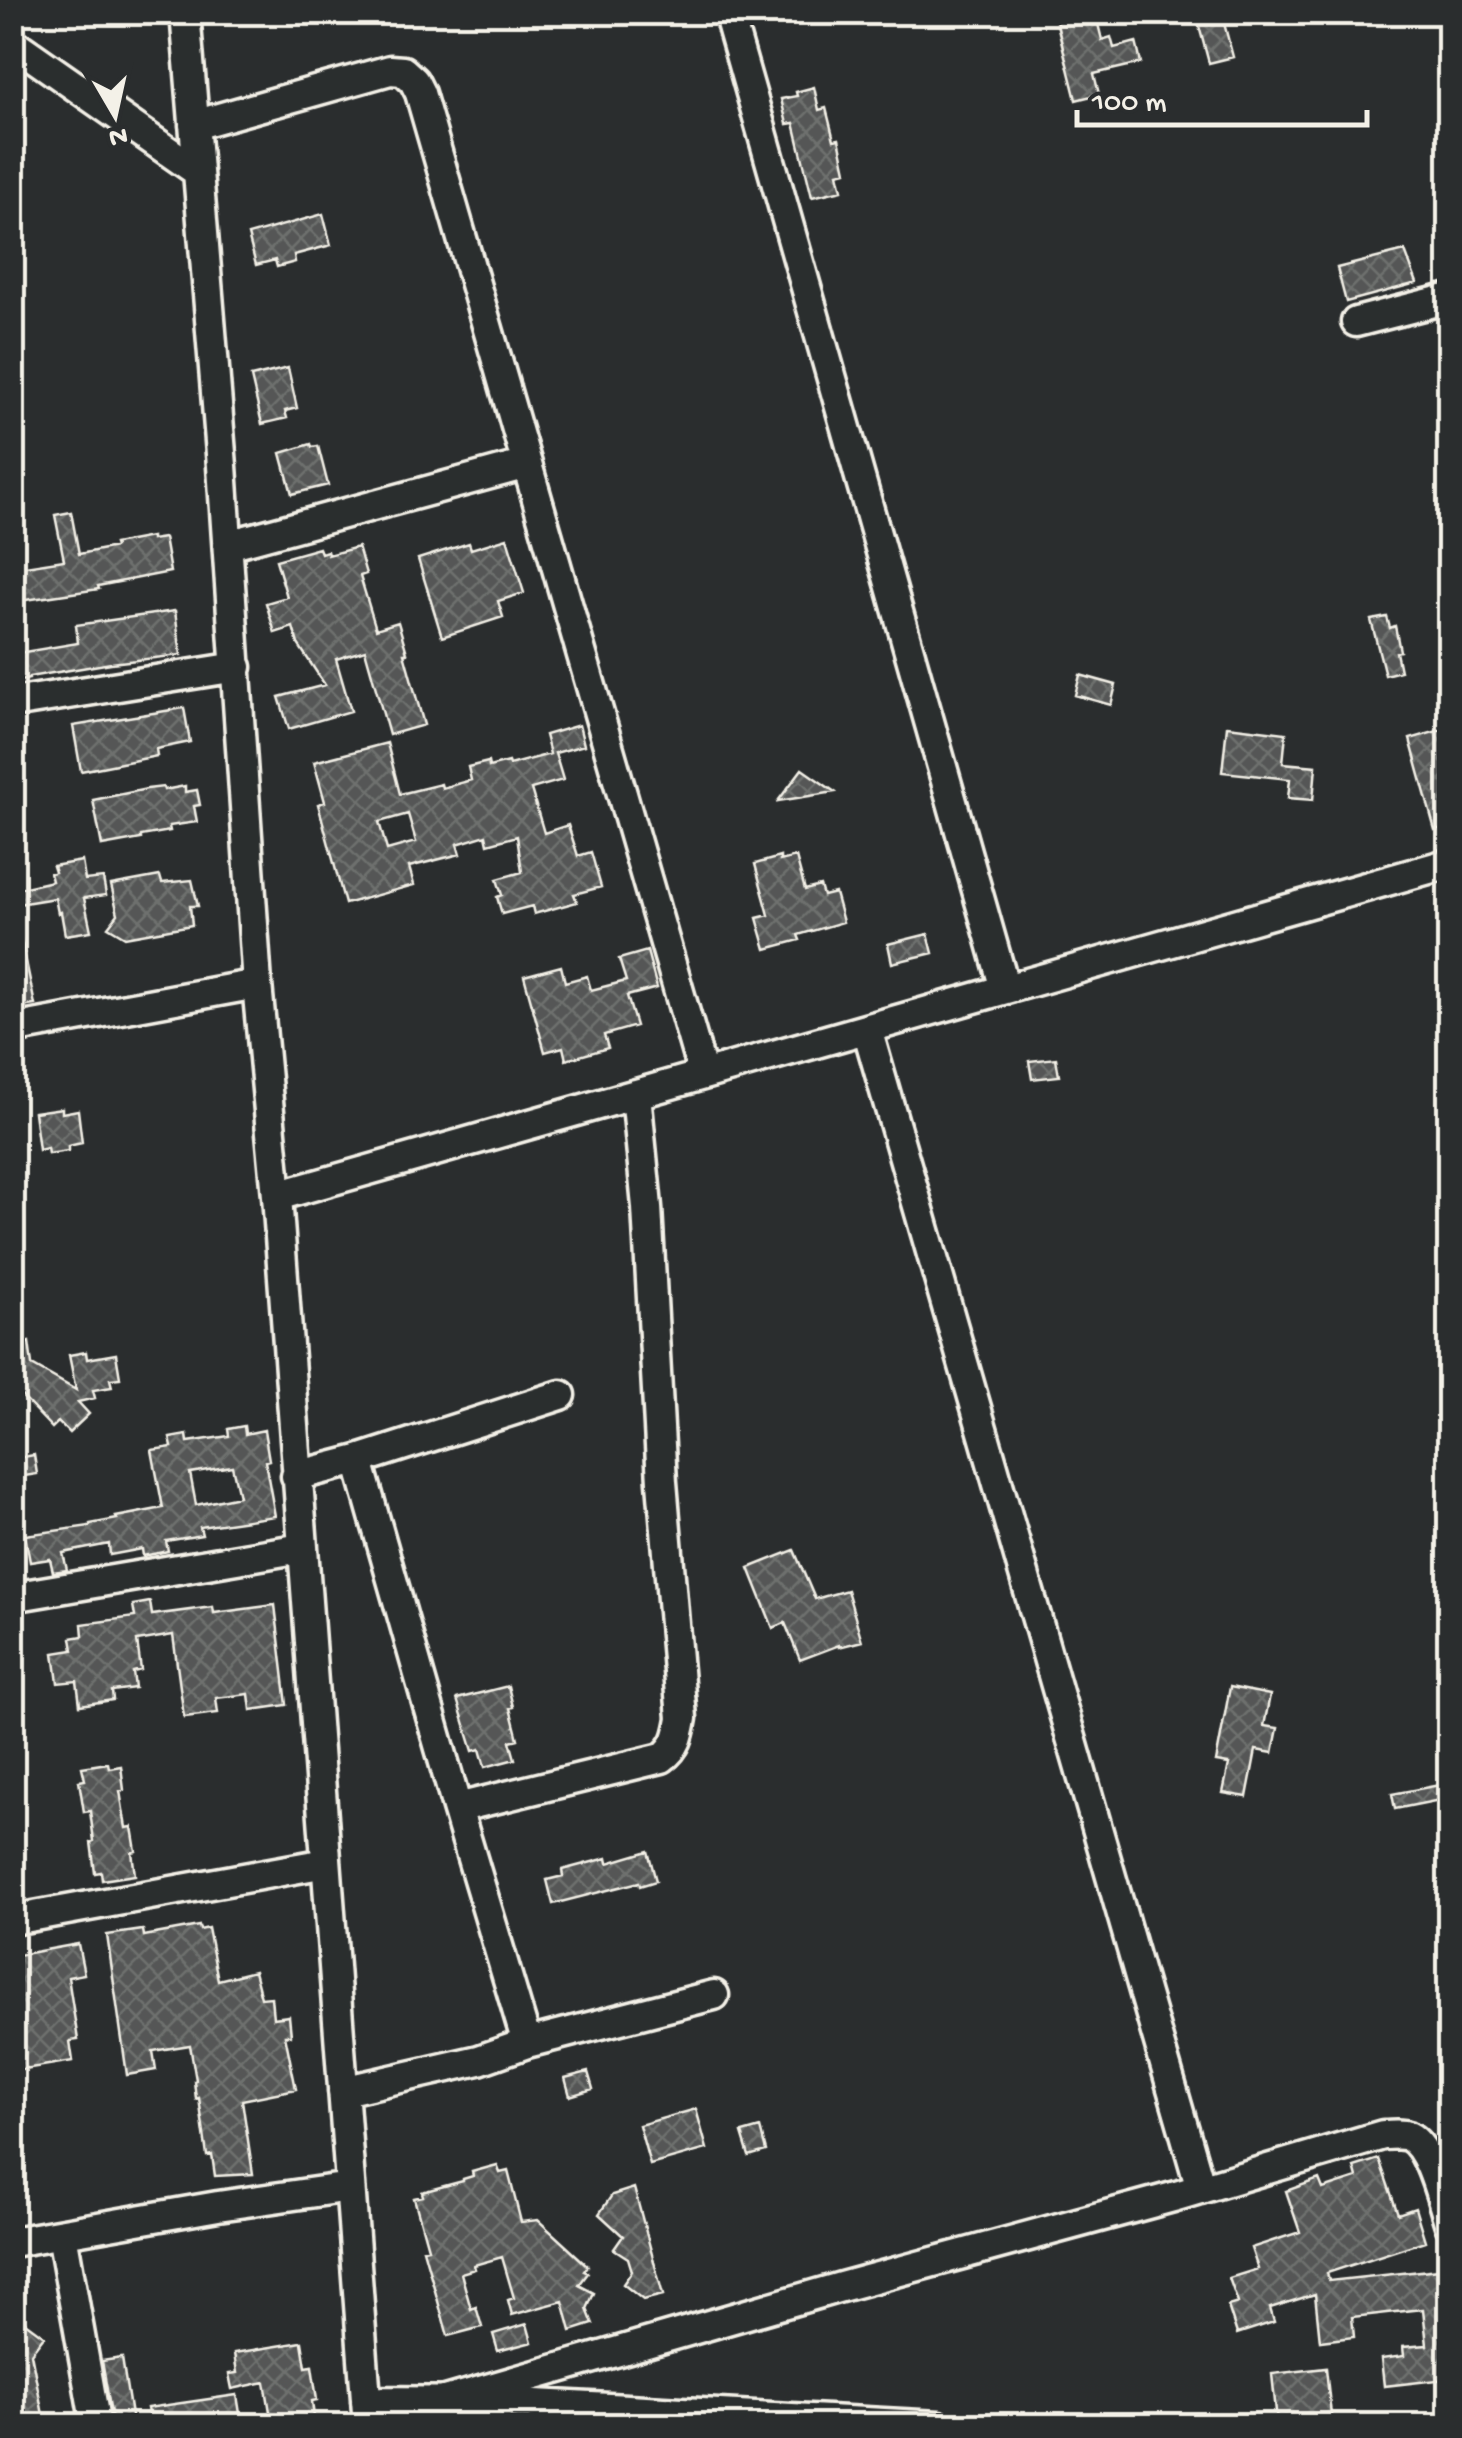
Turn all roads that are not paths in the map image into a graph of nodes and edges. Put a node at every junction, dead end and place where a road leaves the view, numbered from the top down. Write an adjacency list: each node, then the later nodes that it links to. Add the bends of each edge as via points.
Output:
1 (185, 12): 4 (street)
2 (728, 12): 14 (street)
3 (12, 42): 5 (street)
4 (194, 125): 5 (street); 8 (street, via 390,70 414,82)
5 (198, 172): 9 (street)
6 (1450, 298): 7 (street)
7 (1356, 322)
8 (526, 464): 9 (street); 17 (street)
9 (228, 545): 10 (street)
10 (237, 667): 11 (street); 13 (street)
11 (12, 704)
12 (1450, 863): 14 (street)
13 (258, 984): 16 (street); 19 (street)
14 (1005, 989): 15 (street)
15 (866, 1028): 17 (street); 32 (street)
16 (12, 1029)
17 (702, 1075): 18 (street)
18 (636, 1094): 19 (street); 25 (street, via 682,1718 678,1739 662,1758)
19 (276, 1196): 22 (street)
20 (561, 1396): 21 (street)
21 (358, 1460): 22 (street); 25 (street)
22 (296, 1476): 23 (street)
23 (302, 1548): 24 (street); 26 (street)
24 (12, 1597)
25 (456, 1808): 29 (street)
26 (326, 1863): 27 (street); 30 (street)
27 (12, 1920)
28 (714, 1995): 29 (street)
29 (527, 2043): 30 (street)
30 (343, 2091): 31 (street)
31 (350, 2188): 34 (street); 37 (street)
32 (1201, 2189): 33 (street, via 1404,2134 1419,2144); 36 (street)
33 (1450, 2225)
34 (62, 2234): 35 (street); 39 (street)
35 (12, 2242)
36 (442, 2402): 37 (street); 38 (street)
37 (367, 2413)
38 (849, 2423): 40 (street)
39 (96, 2426)
40 (939, 2426)

